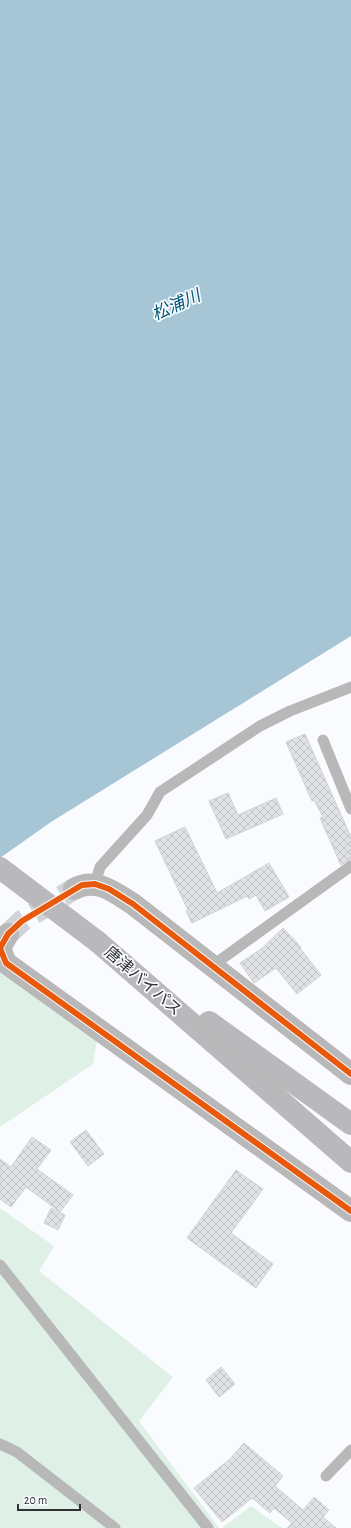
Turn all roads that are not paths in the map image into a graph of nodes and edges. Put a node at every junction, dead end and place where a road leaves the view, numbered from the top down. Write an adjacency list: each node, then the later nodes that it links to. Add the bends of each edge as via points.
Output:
1 (351, 688): 6 (lane, via 290,711 260,726 160,792 147,816 100,867)
2 (323, 740): 3 (lane)
3 (351, 809)
4 (351, 866): 10 (lane)
5 (0, 868): 9 (highway, bridge)
6 (95, 884): 7 (street, via 82,885); 10 (street, via 109,889 133,904)
7 (74, 889)
8 (8, 934): 14 (street, via 0,948 6,963)
9 (98, 942): 12 (highway, 唐津バイパス); 13 (highway, 唐津バイパス)
10 (212, 966): 11 (street)
11 (351, 1074)
12 (351, 1124)
13 (351, 1162)
14 (351, 1211)
15 (0, 1265): 20 (lane)
16 (0, 1444): 19 (lane, via 17,1452)
17 (351, 1450): 18 (lane)
18 (326, 1476)
19 (115, 1528)
20 (208, 1528)

